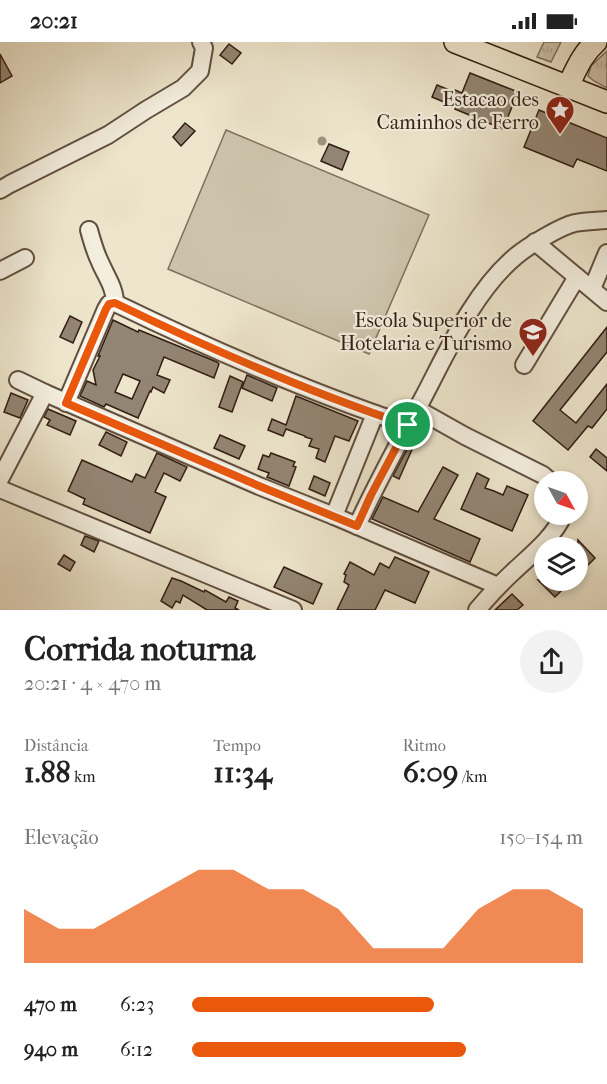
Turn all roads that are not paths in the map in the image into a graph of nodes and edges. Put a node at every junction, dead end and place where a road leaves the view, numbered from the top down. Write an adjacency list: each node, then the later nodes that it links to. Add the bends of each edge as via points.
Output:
1 (201, 42): 6 (street, via 204,48 200,71 183,88 108,135)
2 (455, 42): 4 (main road)
3 (596, 42): 4 (main road, via 579,62)
4 (568, 86): 5 (main road)
5 (607, 102)
6 (0, 190)
7 (607, 220): 9 (street, via 573,223)
8 (89, 230): 16 (street)
9 (535, 242): 13 (street); 21 (street, via 496,275 479,298)
10 (607, 253): 14 (street)
11 (25, 258): 12 (street)
12 (0, 271)
13 (577, 277): 14 (street); 17 (street)
14 (592, 289): 15 (street)
15 (607, 302)
16 (115, 303): 20 (street, via 106,309); 22 (street)
17 (524, 365)
18 (18, 380): 19 (street)
19 (45, 393): 20 (street); 25 (street)
20 (66, 403): 27 (street)
21 (417, 409): 23 (street); 24 (street)
22 (375, 414): 23 (street); 27 (street)
23 (408, 425): 29 (street)
24 (535, 471)
25 (0, 478)
26 (0, 489): 31 (street)
27 (334, 516): 29 (street)
28 (559, 525): 30 (street)
29 (357, 526): 30 (street)
30 (498, 586): 32 (street)
31 (293, 610)
32 (477, 610)

